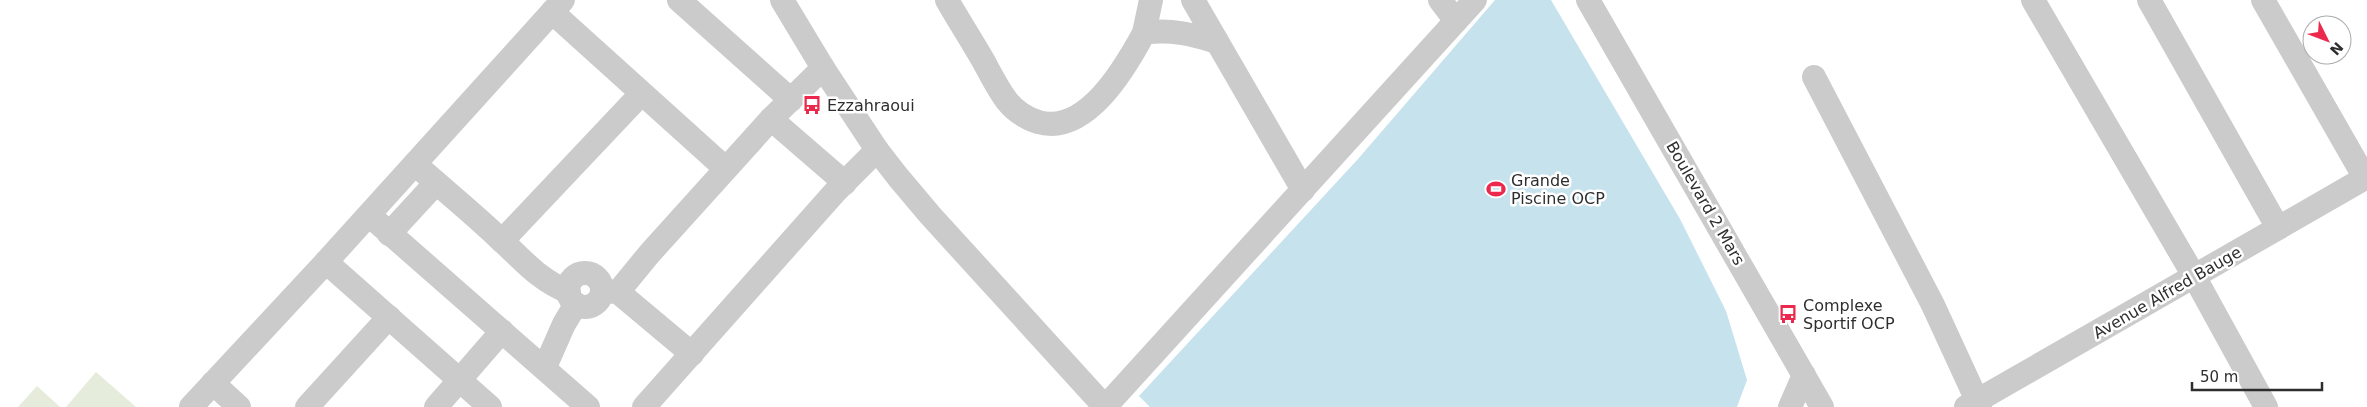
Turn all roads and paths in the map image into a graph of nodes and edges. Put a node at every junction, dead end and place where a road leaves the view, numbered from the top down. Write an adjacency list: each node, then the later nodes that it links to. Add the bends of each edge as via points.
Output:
1 (679, 0): 19 (street)
2 (782, 0): 16 (street)
3 (947, 0): 14 (street, via 1007,101 1027,118 1044,124 1069,120 1090,107 1114,81)
4 (1151, 0): 14 (street)
5 (1193, 0): 15 (street)
6 (1440, 0): 13 (street)
7 (1475, 0): 13 (street)
8 (1588, 0): 40 (street, Boulevard 2 Mars)
9 (2033, 0): 33 (street)
10 (2150, 0): 29 (street)
11 (2264, 0): 24 (street)
12 (557, 6): 18 (street); 22 (street)
13 (1456, 21): 27 (street)
14 (1144, 34): 15 (street, via 1172,31)
15 (1217, 42): 27 (street)
16 (823, 68): 19 (street); 21 (street)
17 (1814, 77): 43 (street, via 1932,305)
18 (641, 94): 23 (street); 31 (street)
19 (790, 100): 20 (street)
20 (771, 118): 23 (street); 26 (street)
21 (877, 150): 26 (street); 51 (street, via 936,222)
22 (415, 164): 25 (street); 28 (street)
23 (725, 168): 34 (street, via 650,253)
24 (2366, 178): 29 (street, Avenue Alfred Bauge)
25 (436, 183): 30 (street); 31 (street)
26 (845, 183): 38 (street)
27 (1303, 190): 51 (street)
28 (368, 215): 30 (street); 32 (street)
29 (2278, 228): 33 (street, Avenue Alfred Bauge)
30 (389, 234): 37 (street)
31 (502, 241): 35 (street, via 539,277)
32 (326, 262): 36 (street); 42 (street)
33 (2194, 276): 43 (street, Avenue Alfred Bauge); 54 (street)
34 (610, 292): 35 (street, via 587,273 572,280); 38 (street)
35 (572, 298): 39 (street)
36 (388, 317): 41 (street); 46 (street)
37 (502, 331): 39 (street); 41 (street)
38 (692, 354): 50 (street)
39 (545, 367): 49 (street)
40 (1804, 375): 52 (street); 53 (street, Boulevard 2 Mars)
41 (461, 381): 47 (street); 48 (street)
42 (213, 383): 44 (street); 45 (street)
43 (1974, 405)
44 (191, 407)
45 (239, 407)
46 (307, 407)
47 (436, 407)
48 (490, 407)
49 (588, 407)
50 (644, 407)
51 (1105, 407)
52 (1790, 407)
53 (1822, 407)
54 (2266, 407)

